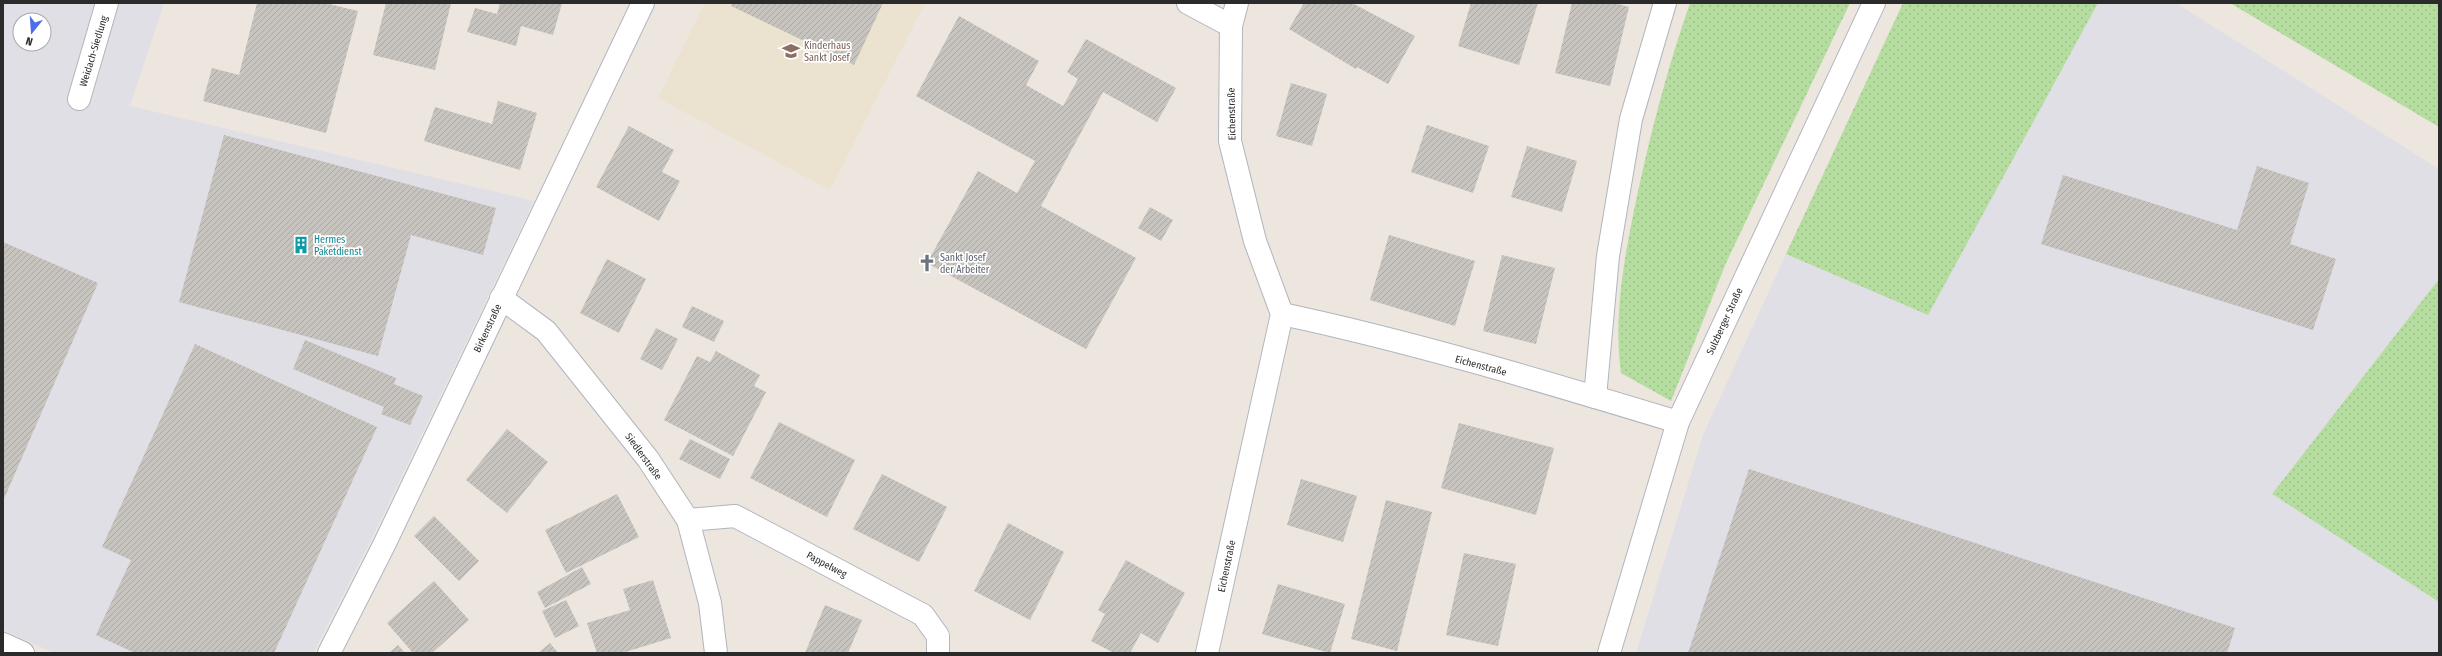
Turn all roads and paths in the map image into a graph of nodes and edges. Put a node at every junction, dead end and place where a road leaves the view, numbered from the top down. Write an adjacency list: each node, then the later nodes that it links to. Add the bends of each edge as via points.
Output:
1 (108, 3): 8 (street, Weidach-Siedlung)
2 (643, 3): 9 (street, Birkenstraße)
3 (1188, 3): 7 (street)
4 (1237, 3): 7 (street, Eichenstraße)
5 (1665, 3): 11 (street, via 1631,119 1608,256)
6 (1874, 3): 12 (street, Sulzberger Straße)
7 (1231, 26): 10 (street, Eichenstraße, via 1230,141 1255,241)
8 (79, 98)
9 (501, 298): 13 (street, Siedlerstraße, via 546,331 648,459); 16 (street, Birkenstraße)
10 (1282, 314): 11 (street, Eichenstraße, via 1337,326); 19 (street, Eichenstraße)
11 (1595, 397): 12 (street, Eichenstraße)
12 (1678, 422): 20 (street, Sulzberger Straße)
13 (688, 520): 17 (street, Siedlerstraße, via 710,603); 18 (street, Pappelweg, via 735,516 902,604 922,615 938,636)
14 (3, 644): 15 (street)
15 (23, 653)
16 (330, 653)
17 (716, 653)
18 (938, 653)
19 (1207, 653)
20 (1609, 653)

